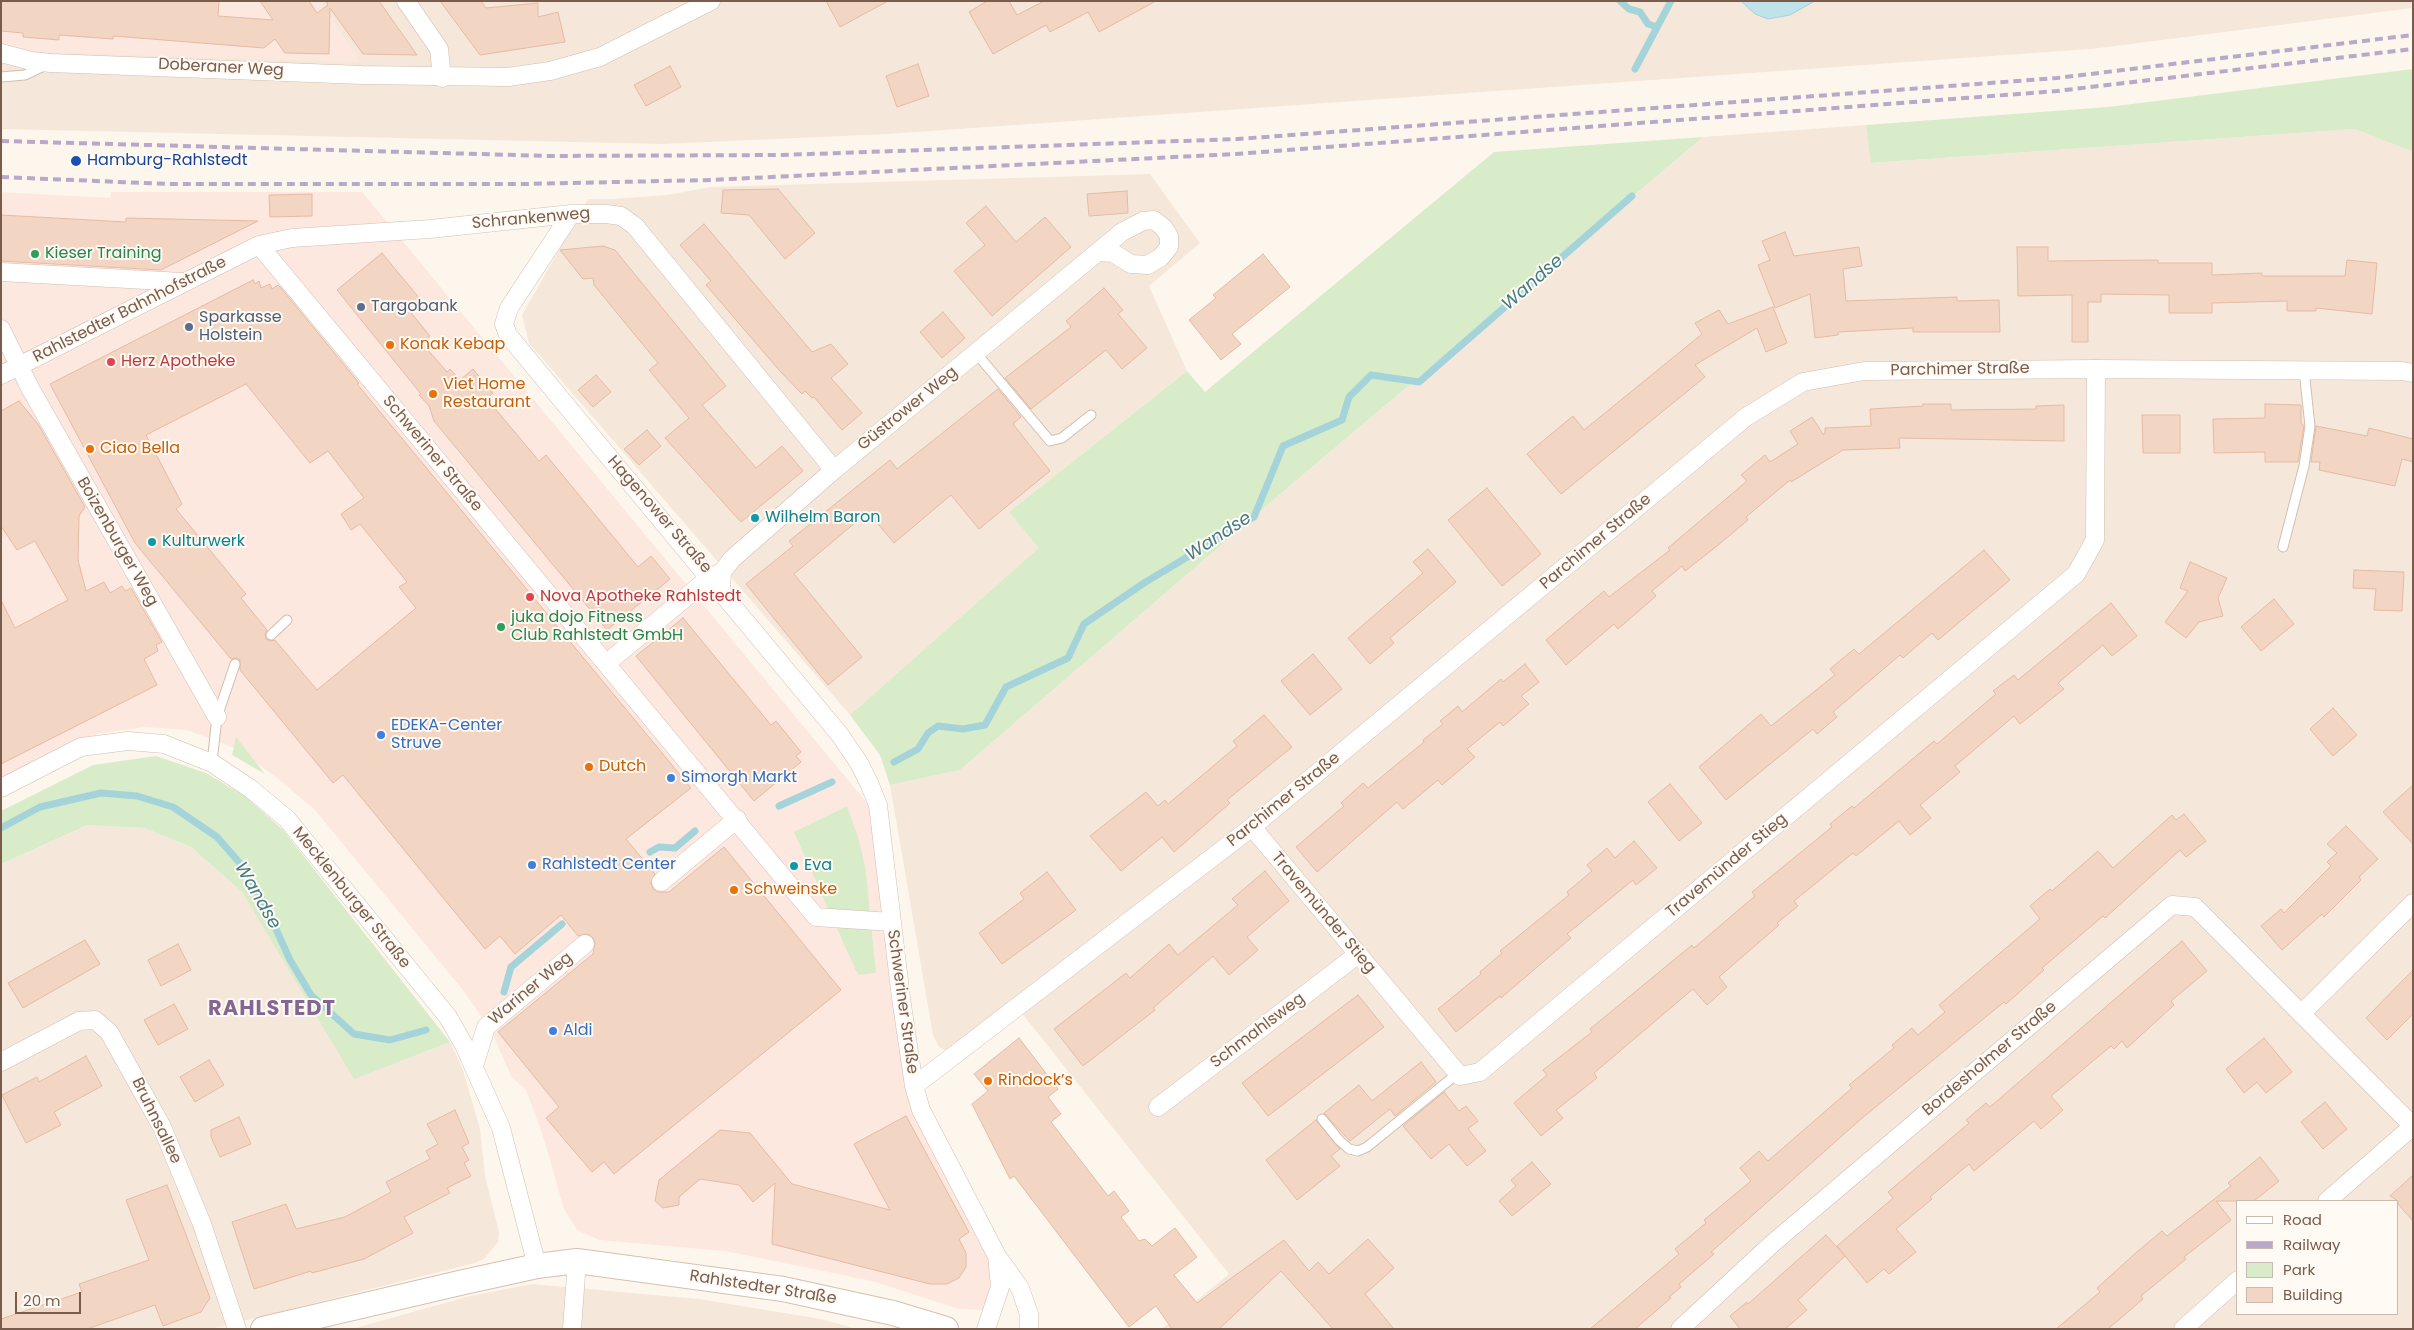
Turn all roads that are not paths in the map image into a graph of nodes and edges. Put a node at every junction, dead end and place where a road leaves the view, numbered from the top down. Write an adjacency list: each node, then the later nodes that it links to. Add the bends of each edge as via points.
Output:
1 (406, 1): 6 (street, via 439,49)
2 (711, 1): 6 (street, Doberaner Weg, via 635,41 582,62 508,77)
3 (1, 54): 4 (street, Doberaner Weg)
4 (51, 62): 5 (lane, via 25,75); 6 (street, Doberaner Weg)
5 (1, 77)
6 (442, 78)
7 (571, 214): 8 (street, Schrankenweg, via 430,229 292,238); 20 (street, Schrankenweg, via 621,216 635,226); 22 (street, Hagenower Straße, via 509,308 504,324 508,336)
8 (259, 245): 11 (street, Rahlstedter Bahnhofstraße); 25 (street, Schweriner Straße)
9 (1100, 252): 13 (street, Güstrower Weg)
10 (1, 272): 11 (street)
11 (182, 282): 14 (street, Rahlstedter Bahnhofstraße)
12 (1, 329): 14 (street, Boizenburger Weg)
13 (976, 353): 19 (lane, via 1050,441 1062,438); 20 (street, Güstrower Weg)
14 (18, 367): 18 (street, Rahlstedter Bahnhofstraße); 27 (street, Boizenburger Weg)
15 (2096, 369): 16 (street, Parchimer Straße); 31 (street, Parchimer Straße, via 1864,371 1803,382 1746,417); 40 (street, Travemünder Stieg, via 2095,540 2076,574 1480,1072 1460,1076)
16 (2304, 370): 17 (street, Parchimer Straße, via 2402,371); 21 (lane, via 2310,426 2304,466)
17 (2413, 374)
18 (1, 375)
19 (1091, 415)
20 (834, 470): 22 (street, Güstrower Weg)
21 (2283, 547)
22 (716, 575): 25 (street); 34 (street, Hagenower Straße, via 722,592 840,735 859,763 878,805)
23 (287, 620): 24 (lane)
24 (271, 635)
25 (607, 663): 30 (street, Schweriner Straße)
26 (235, 664): 27 (lane)
27 (217, 717): 28 (lane)
28 (212, 763): 29 (street, Mecklenburger Straße, via 164,744 128,741 81,747); 39 (street, Mecklenburger Straße, via 251,789 287,820 448,1018)
29 (1, 788)
30 (737, 819): 32 (street); 34 (street, Schweriner Straße, via 816,916)
31 (1252, 827): 36 (street, Travemünder Stieg); 41 (street, Parchimer Straße)
32 (661, 882)
33 (2413, 903): 37 (street)
34 (891, 922): 41 (street, Schweriner Straße)
35 (585, 944): 39 (street, Wariner Weg, via 486,1027)
36 (1357, 955): 40 (street, Travemünder Stieg); 42 (street, Schmahlsweg)
37 (2301, 1014): 44 (street, Bordesholmer Straße); 57 (street, Bordesholmer Straße, via 2195,907 2172,905 1773,1243)
38 (1, 1062): 51 (street, Bruhnsallee, via 79,1021 95,1020 109,1032 162,1127 202,1224)
39 (474, 1066): 48 (street, Mecklenburger Straße, via 501,1128)
40 (1458, 1073): 43 (lane, via 1367,1147 1349,1149)
41 (914, 1086): 46 (street, Schweriner Straße, via 921,1110)
42 (1158, 1107)
43 (1322, 1119)
44 (2413, 1126): 45 (street)
45 (2328, 1200)
46 (997, 1256): 55 (street, Schweriner Straße, via 1000,1287); 56 (street, Schweriner Straße, via 1020,1288 1029,1314)
47 (577, 1261): 48 (main road, Rahlstedter Straße); 53 (street); 54 (main road, Rahlstedter Straße, via 783,1288 893,1313)
48 (537, 1266): 50 (main road, Rahlstedter Straße)
49 (2236, 1282): 58 (street)
50 (321, 1321): 52 (main road, Rahlstedter Straße)
51 (237, 1329)
52 (262, 1329)
53 (572, 1329)
54 (946, 1329)
55 (986, 1329)
56 (1029, 1329)
57 (1680, 1329)
58 (2183, 1329)

